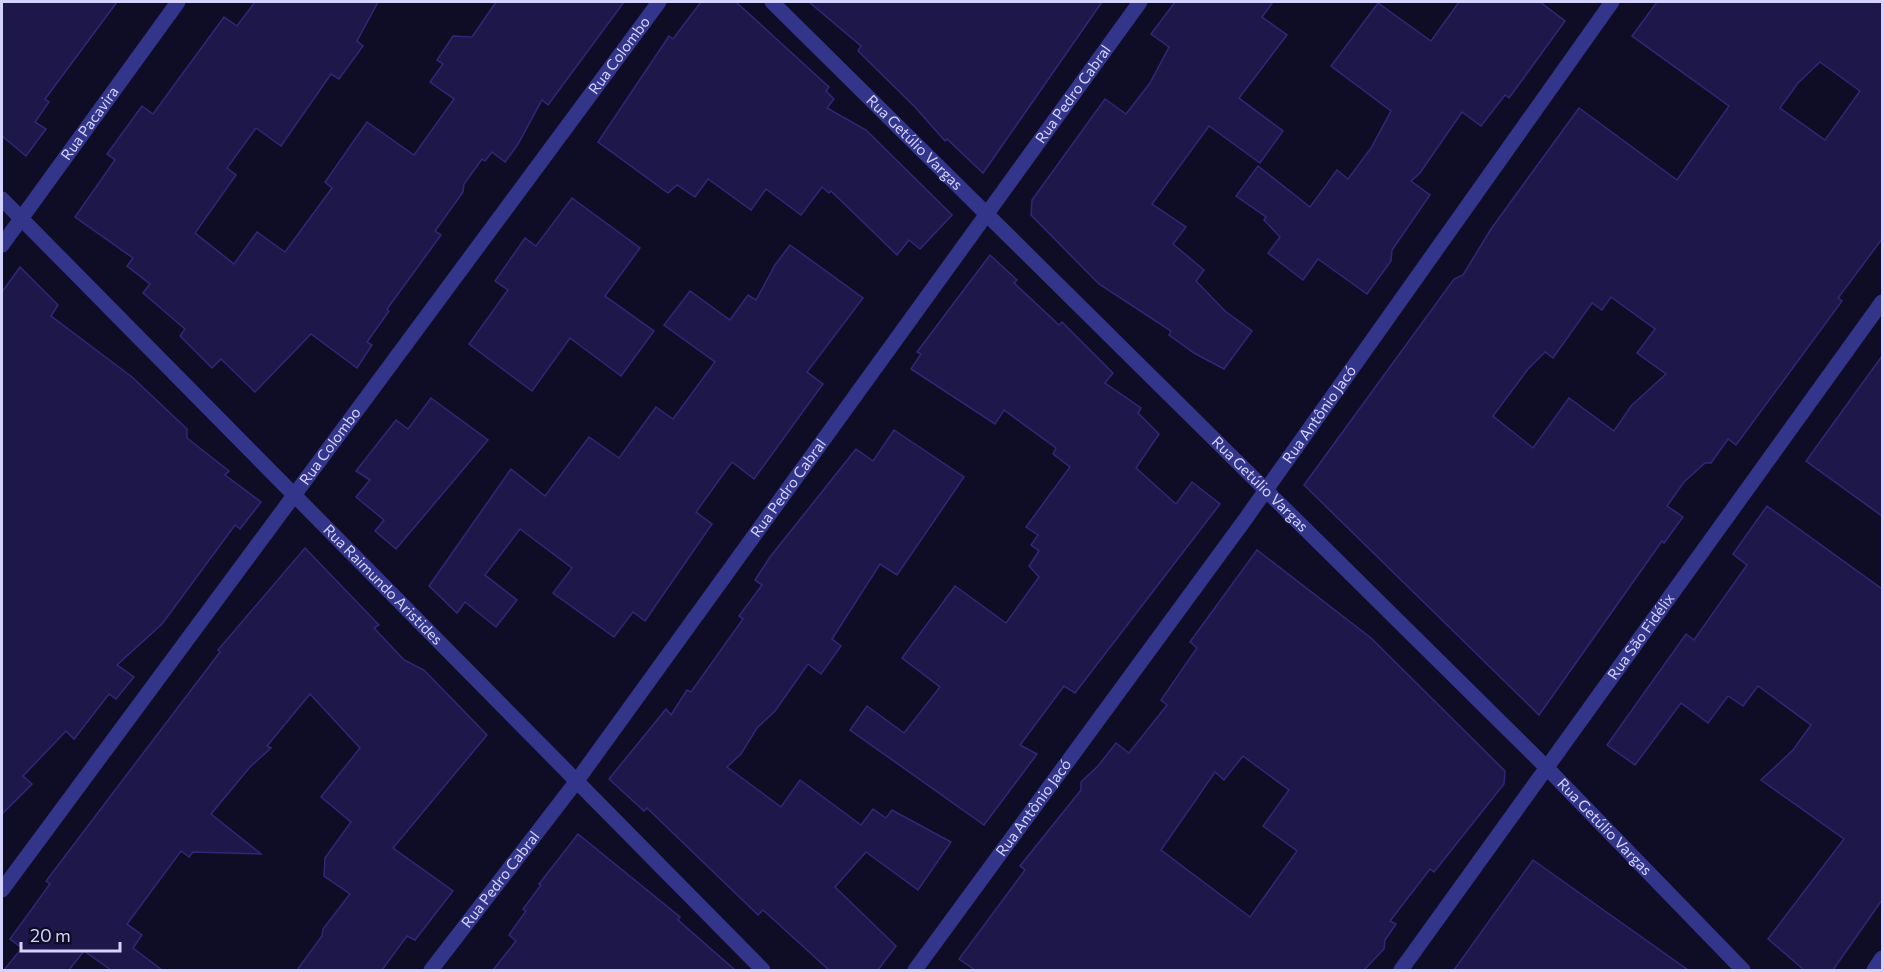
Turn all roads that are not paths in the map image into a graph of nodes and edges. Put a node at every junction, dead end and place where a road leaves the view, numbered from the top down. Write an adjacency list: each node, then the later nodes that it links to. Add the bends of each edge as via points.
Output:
1 (178, 2): 8 (street, Rua Pacavira)
2 (659, 2): 12 (street, Rua Colombo)
3 (772, 2): 7 (street, Rua Getúlio Vargas)
4 (1140, 2): 7 (street, Rua Pedro Cabral)
5 (1612, 2): 11 (street, Rua Antônio Jacó)
6 (2, 199): 8 (street, Rua Raimundo Aristides)
7 (987, 215): 11 (street, Rua Getúlio Vargas); 14 (street, Rua Pedro Cabral)
8 (22, 219): 9 (street, Rua Pacavira); 12 (street, Rua Raimundo Aristides)
9 (2, 245)
10 (1882, 302): 13 (street, Rua São Fidélix)
11 (1266, 491): 13 (street, Rua Getúlio Vargas); 19 (street, Rua Antônio Jacó)
12 (295, 495): 14 (street, Rua Raimundo Aristides); 15 (street, Rua Colombo)
13 (1546, 767): 20 (street, Rua São Fidélix); 21 (street, Rua Getúlio Vargas)
14 (576, 782): 17 (street, Rua Pedro Cabral); 18 (street, Rua Raimundo Aristides)
15 (2, 890)
16 (1882, 958): 22 (street)
17 (431, 970)
18 (763, 970)
19 (915, 970)
20 (1401, 970)
21 (1743, 970)
22 (1874, 970)

